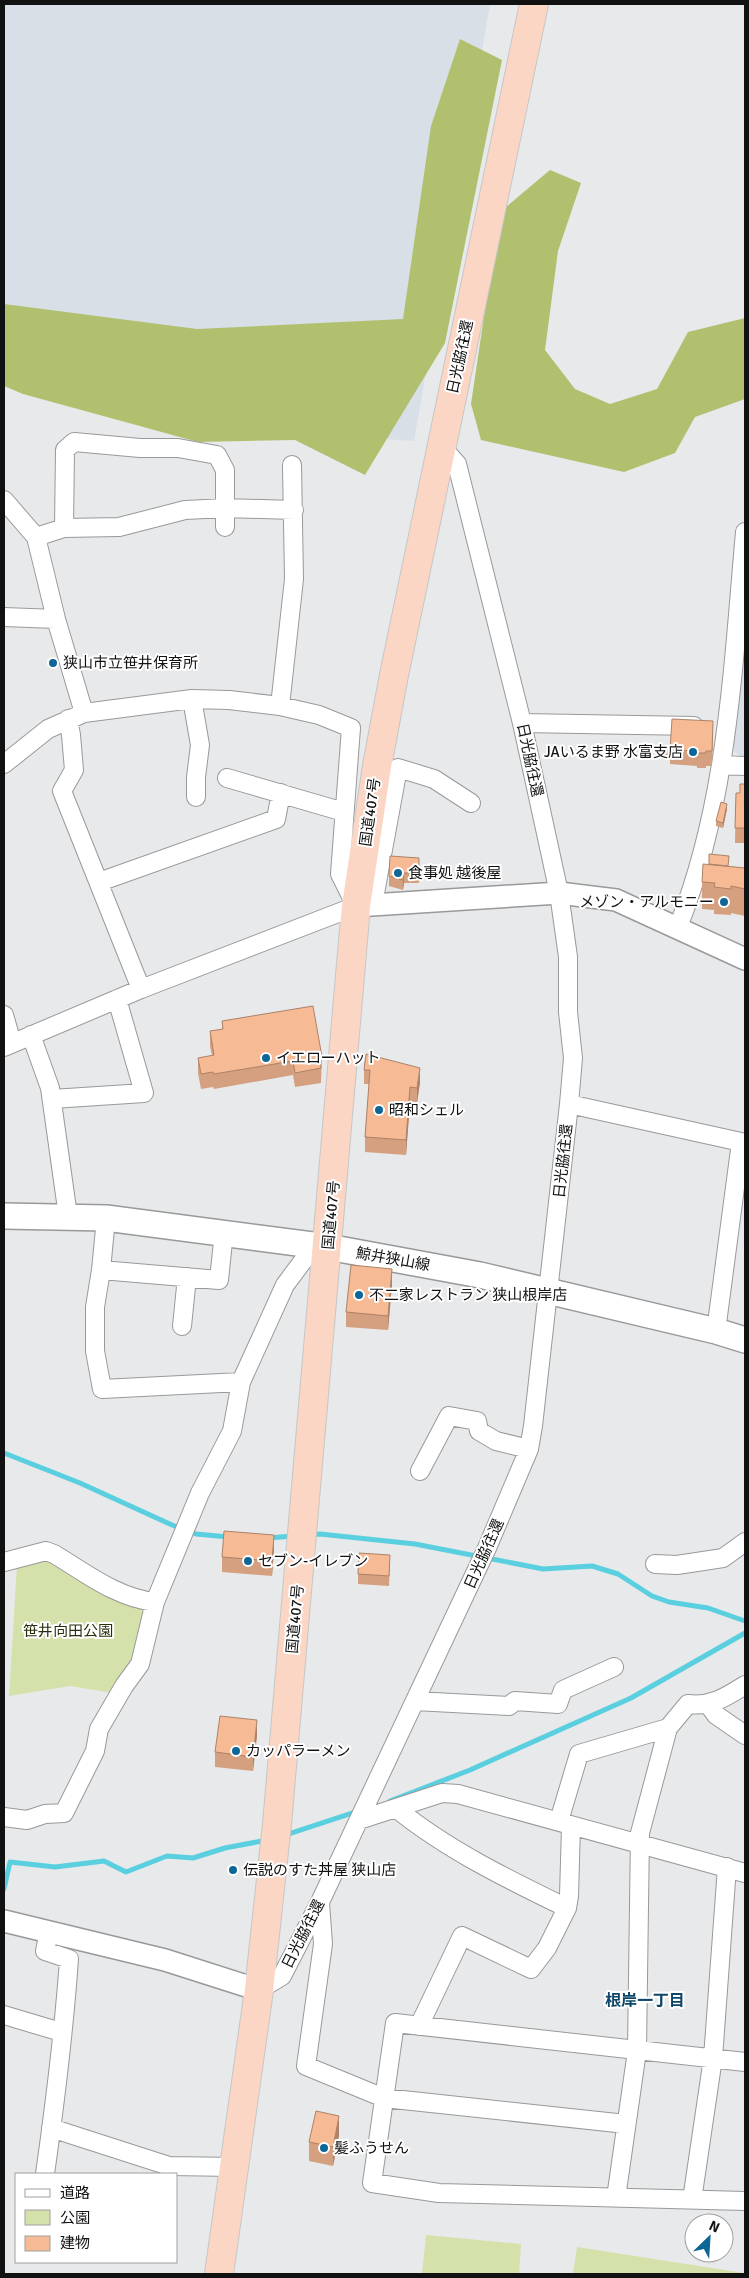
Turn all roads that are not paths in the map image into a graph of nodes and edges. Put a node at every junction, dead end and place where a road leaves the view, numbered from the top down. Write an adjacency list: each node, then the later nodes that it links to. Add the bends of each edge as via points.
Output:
1 (534, 4): 2 (highway, 日光脇往還)
2 (441, 446): 16 (street, 日光脇往還, via 457,464); 28 (highway, 国道407号, via 377,766)
3 (292, 465): 6 (street)
4 (4, 500): 10 (street)
5 (226, 508): 6 (street); 7 (street); 8 (street, via 185,510 119,527); 8 (street, via 225,470 217,456 178,448 74,442 65,450)
6 (294, 510): 14 (street, via 294,579)
7 (225, 527)
8 (64, 528): 10 (street)
9 (745, 532): 17 (street)
10 (36, 537): 12 (street)
11 (4, 616): 12 (street)
12 (56, 619): 15 (street)
13 (192, 699): 14 (street); 15 (street); 23 (street, via 200,745)
14 (280, 706): 25 (street, via 319,715 351,728)
15 (76, 716): 18 (street, via 48,729); 26 (street, via 71,735 74,770 62,792)
16 (522, 723): 17 (street); 27 (street, 日光脇往還)
17 (727, 726): 19 (street)
18 (4, 764)
19 (722, 765): 20 (street); 29 (street, via 694,887)
20 (745, 766)
21 (227, 778): 22 (street)
22 (281, 793): 25 (street); 26 (street, via 276,819)
23 (196, 797)
24 (471, 803): 28 (street, via 434,779 398,768)
25 (344, 812): 28 (street, via 340,874)
26 (99, 882): 31 (street)
27 (559, 893): 28 (street); 29 (street, via 616,900); 37 (street, 日光脇往還, via 568,957 568,1012 573,1058)
28 (365, 905): 31 (street); 42 (highway, 国道407号)
29 (678, 927): 30 (street)
30 (745, 959)
31 (141, 989): 32 (street)
32 (117, 999): 34 (street); 36 (street, via 144,1093)
33 (4, 1015): 35 (street)
34 (31, 1035): 35 (street); 36 (street)
35 (8, 1045)
36 (52, 1099): 39 (street)
37 (569, 1104): 45 (street, 日光脇往還); 47 (street, via 742,1142)
38 (4, 1216): 39 (main road, 鯨井狭山線)
39 (68, 1216): 40 (main road, 鯨井狭山線)
40 (106, 1218): 41 (main road, 鯨井狭山線); 43 (street)
41 (224, 1232): 42 (main road, 鯨井狭山線); 44 (street, via 219,1280)
42 (321, 1246): 45 (main road, 鯨井狭山線, via 417,1262); 49 (street, via 286,1285); 73 (highway, 国道407号, via 302,1537 278,1824)
43 (101, 1270): 44 (street); 49 (street, via 95,1307 95,1350 102,1388)
44 (187, 1277): 46 (street)
45 (548, 1293): 47 (main road, 鯨井狭山線); 50 (street, 日光脇往還)
46 (182, 1326)
47 (716, 1332): 48 (main road, 鯨井狭山線)
48 (745, 1340)
49 (241, 1382): 55 (street, via 232,1432 200,1492)
50 (529, 1448): 51 (street, via 496,1441 479,1431 477,1421 449,1416); 58 (street, 日光脇往還, via 487,1549)
51 (420, 1471)
52 (745, 1542): 54 (street, via 723,1558 677,1565)
53 (4, 1562): 55 (street, via 46,1551 109,1588 132,1598)
54 (655, 1564)
55 (155, 1602): 63 (street, via 140,1664 99,1729 95,1751 64,1813 45,1814 27,1820)
56 (614, 1667): 58 (street, via 563,1690 558,1704 515,1701 509,1706)
57 (745, 1685): 59 (street)
58 (415, 1701): 64 (street, 日光脇往還)
59 (708, 1704): 60 (street, via 688,1704); 61 (street, via 716,1715)
60 (668, 1728): 65 (street, via 579,1754); 66 (street)
61 (745, 1735)
62 (396, 1809): 64 (street); 65 (street, via 442,1793 458,1794); 70 (street, via 511,1881)
63 (4, 1817)
64 (360, 1819): 69 (street, 日光脇往還)
65 (565, 1824): 66 (street); 70 (street)
66 (640, 1843): 67 (street); 77 (street)
67 (726, 1867): 68 (street); 78 (street)
68 (745, 1873)
69 (320, 1902): 73 (street, 日光脇往還, via 282,1976); 80 (street, via 323,1944 306,2066)
70 (567, 1908): 75 (street, via 547,1948 531,1968 462,1936)
71 (4, 1920): 72 (street)
72 (49, 1931): 73 (street, via 165,1960); 76 (street, via 45,1951 69,1959)
73 (259, 1990): 83 (highway)
74 (4, 2015): 76 (street)
75 (419, 2026): 77 (street); 80 (street, via 395,2023)
76 (61, 2032): 82 (street, via 61,2058)
77 (638, 2051): 78 (street); 81 (street)
78 (713, 2058): 79 (street); 87 (street)
79 (745, 2062)
80 (384, 2098): 81 (street); 86 (street, via 372,2183 439,2192)
81 (626, 2124): 86 (street)
82 (51, 2128): 84 (street); 85 (street)
83 (236, 2167): 84 (street); 89 (highway)
84 (167, 2170)
85 (45, 2173)
86 (616, 2198): 87 (street)
87 (692, 2200): 88 (street)
88 (745, 2201)
89 (219, 2274)

